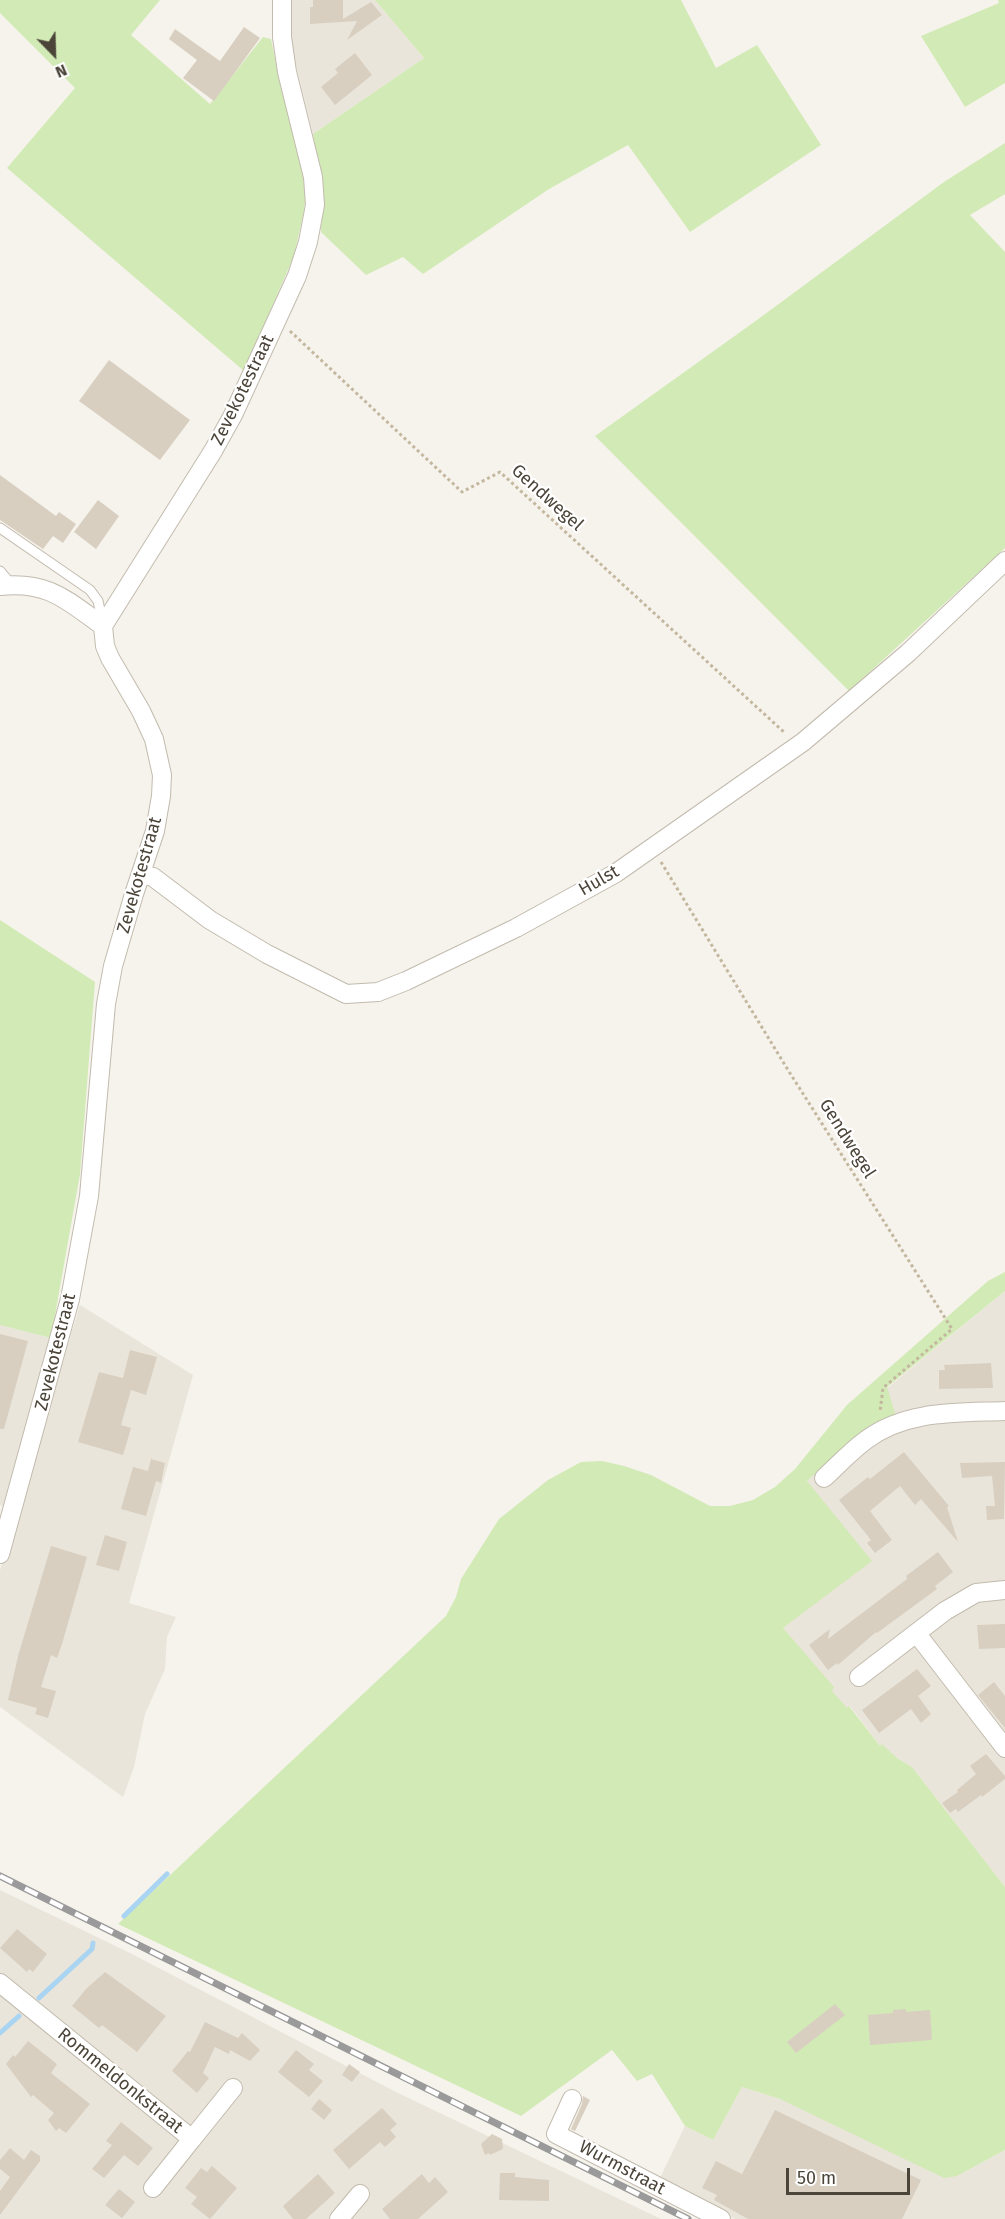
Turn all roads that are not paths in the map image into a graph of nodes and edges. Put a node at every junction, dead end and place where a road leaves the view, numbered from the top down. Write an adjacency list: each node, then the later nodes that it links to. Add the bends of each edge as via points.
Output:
1 (282, 0): 6 (street, Zevekotestraat, via 287,72 313,177 315,205 308,242 297,276 233,415)
2 (0, 528): 6 (lane, via 90,590 98,601)
3 (1005, 561): 7 (street, Hulst, via 908,653 803,742 616,873 516,928 378,992 346,994 267,954 210,920 153,877)
4 (0, 571): 5 (lane)
5 (6, 586): 6 (street, via 56,593)
6 (103, 626): 7 (street, Zevekotestraat, via 105,646 148,726 160,764 156,831)
7 (141, 874): 10 (street, Zevekotestraat, via 113,966 106,1004 88,1196 70,1299)
8 (1005, 1412): 9 (street, via 930,1414 899,1423 866,1439)
9 (824, 1478)
10 (0, 1554)
11 (1005, 1590): 12 (street, via 976,1593)
12 (917, 1634): 13 (street); 14 (street)
13 (859, 1677)
14 (1005, 1748)
15 (0, 1983): 18 (street, Rommeldonkstraat)
16 (233, 2088): 18 (street)
17 (572, 2099): 22 (street, Wurmstraat, via 556,2133)
18 (192, 2139): 19 (street, Rommeldonkstraat)
19 (153, 2188)
20 (360, 2194): 21 (street)
21 (339, 2219)
22 (721, 2219)

